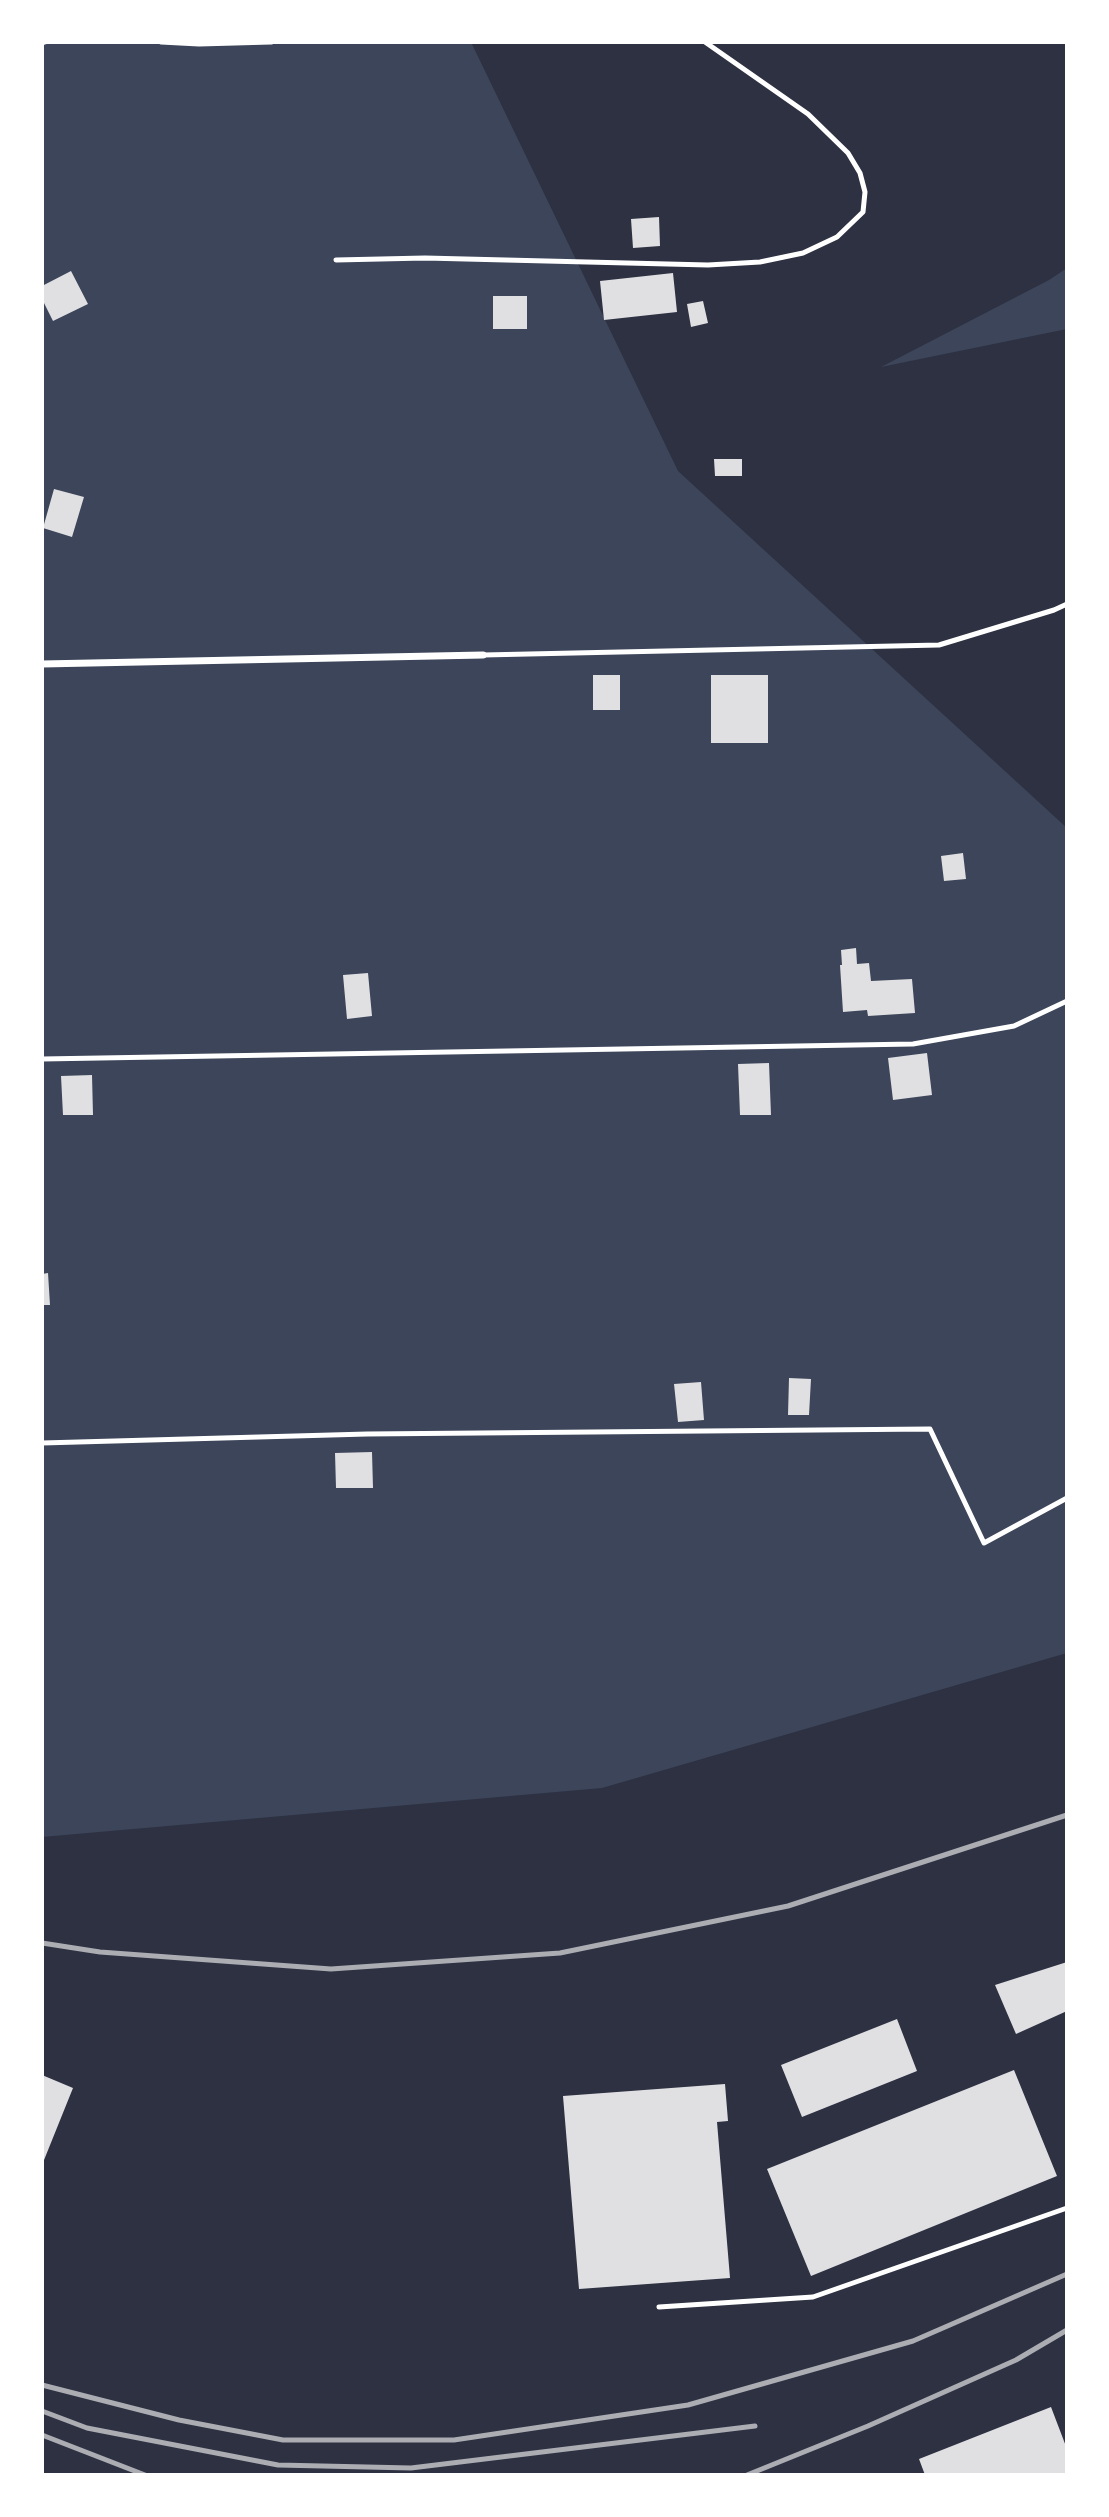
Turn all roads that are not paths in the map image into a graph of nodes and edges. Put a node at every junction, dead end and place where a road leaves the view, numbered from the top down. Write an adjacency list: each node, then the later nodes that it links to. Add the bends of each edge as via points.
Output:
1 (161, 42): 2 (lane)
2 (271, 42)
3 (705, 42): 4 (lane, via 808,114 848,153 865,192 863,212 837,237 803,253 760,262 708,265)
4 (336, 260)
5 (1067, 604): 6 (lane, via 939,645)
6 (483, 655): 7 (street)
7 (42, 664)
8 (1067, 1001): 9 (lane, via 1014,1026 913,1044)
9 (42, 1059)
10 (42, 1443): 11 (lane, via 367,1434 930,1429 984,1543)
11 (1067, 1498)
12 (1067, 2208): 13 (lane, via 813,2297)
13 (659, 2307)

